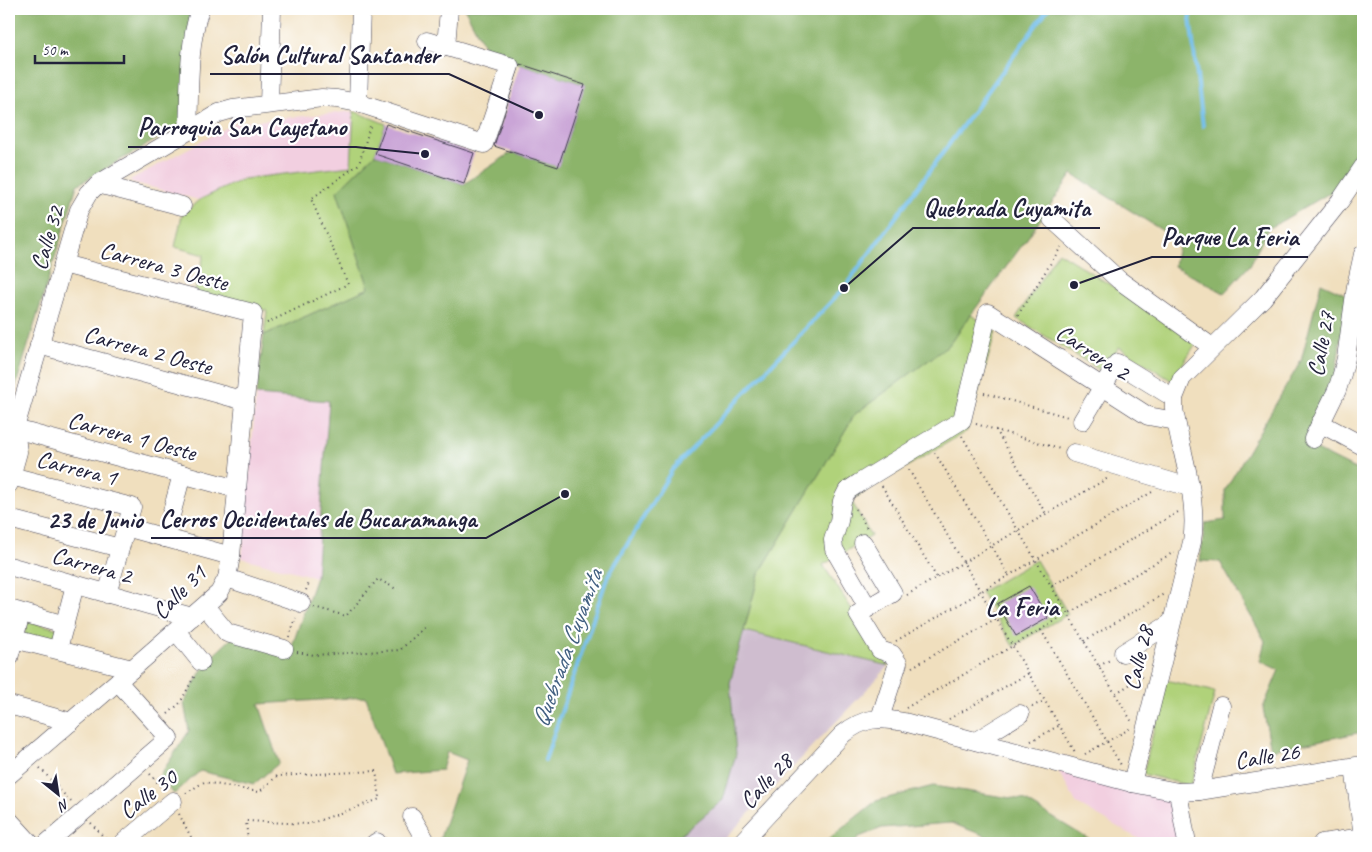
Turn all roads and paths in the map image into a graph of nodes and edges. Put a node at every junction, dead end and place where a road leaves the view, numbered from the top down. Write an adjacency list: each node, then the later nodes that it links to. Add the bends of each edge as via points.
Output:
1 (200, 9): 10 (street, via 191,48)
2 (272, 9): 8 (street)
3 (361, 9): 7 (street)
4 (449, 9): 6 (street)
5 (427, 41): 6 (street)
6 (446, 47): 9 (street, via 510,66 484,144)
7 (358, 103): 8 (street, via 322,98); 9 (street)
8 (268, 104): 10 (street, via 226,110)
9 (375, 108): 21 (path, via 359,164 312,199 348,284)
10 (188, 132): 12 (street)
11 (1363, 167): 14 (street, Calle 28)
12 (98, 184): 15 (street); 19 (street, Calle 32, via 79,210)
13 (1363, 188): 14 (street)
14 (1340, 201): 24 (street, Calle 28, via 1263,298)
15 (182, 206)
16 (1052, 219): 17 (street)
17 (1069, 235): 22 (path); 24 (street, via 1118,280)
18 (1363, 254): 20 (street, Calle 27)
19 (63, 264): 21 (street, Carrera 3 Oeste); 23 (street, Calle 32)
20 (1359, 287): 35 (street, Calle 27, via 1342,374 1317,431)
21 (252, 322): 28 (street, Calle 31)
22 (1010, 328): 25 (street, Carrera 2); 26 (street, Carrera 2, via 988,313)
23 (39, 345): 28 (street, Carrera 2 Oeste); 32 (street, Calle 32)
24 (1212, 347): 27 (street, Calle 28, via 1182,378)
25 (1102, 387): 27 (street, via 1117,363); 29 (street); 30 (street, Carrera 2, via 1148,416)
26 (969, 389): 29 (path); 31 (street)
27 (1174, 398): 30 (street, Calle 28)
28 (245, 401): 43 (street, Calle 31)
29 (1082, 420)
30 (1176, 421): 44 (street, Calle 28)
31 (959, 422): 33 (path); 34 (street); 48 (path)
32 (15, 429): 40 (street, Carrera 1 Oeste); 41 (street, Calle 32, via 18,452)
33 (996, 430): 36 (path); 45 (path)
34 (928, 441): 37 (street); 52 (path)
35 (1363, 446)
36 (1074, 453): 38 (street)
37 (902, 457): 39 (street); 56 (path)
38 (1125, 468): 42 (street); 45 (path)
39 (874, 473): 60 (path); 69 (street, via 847,491 833,540 834,549)
40 (182, 474): 43 (street, Carrera 1 Oeste); 49 (street)
41 (10, 480): 47 (street, Carrera 1, via 132,507)
42 (1171, 481): 44 (street); 55 (path)
43 (237, 489): 54 (street, Calle 31)
44 (1191, 495): 50 (street, Calle 28); 63 (path)
45 (1046, 514): 48 (path)
46 (9, 519): 53 (street)
47 (126, 527): 49 (street); 53 (street)
48 (1018, 530): 52 (path); 55 (path)
49 (165, 538): 54 (street)
50 (1192, 542): 62 (street, Calle 28); 72 (path)
51 (863, 543): 69 (street, via 893,593)
52 (992, 546): 56 (path); 58 (path)
53 (120, 548): 66 (street)
54 (231, 556): 59 (street, Calle 31)
55 (1036, 560): 58 (path); 63 (path)
56 (964, 562): 60 (path); 65 (path)
57 (9, 566): 61 (street, Carrera 2)
58 (1009, 575): 65 (path)
59 (227, 578): 68 (street); 71 (street, Calle 31, via 218,593)
60 (937, 578): 67 (path)
61 (75, 585): 66 (street, Carrera 2); 75 (street)
62 (1181, 585): 74 (street, Calle 28); 79 (path)
63 (1052, 586): 72 (path)
64 (396, 589): 68 (path, via 378,578 346,616)
65 (981, 592): 73 (path); 84 (path)
66 (107, 594): 71 (street, Carrera 2)
67 (907, 596)
68 (301, 603)
69 (868, 608): 84 (street, via 858,614)
70 (15, 611): 75 (street); 81 (street)
71 (198, 612): 78 (street, Calle 31); 83 (street, via 228,633)
72 (1068, 614): 77 (path); 79 (path)
73 (997, 619): 80 (path); 90 (path)
74 (1171, 624): 85 (street); 87 (street, Calle 28)
75 (65, 625): 82 (street)
76 (425, 627): 83 (path, via 400,650 314,655)
77 (1041, 630): 80 (path); 102 (path)
78 (176, 631): 86 (street); 88 (street, Calle 31)
79 (1084, 641): 92 (path)
80 (1013, 646): 89 (path); 96 (path)
81 (11, 648): 82 (street)
82 (58, 650): 88 (street)
83 (284, 650)
84 (880, 650): 90 (street, via 896,658 898,663)
85 (1122, 653)
86 (201, 662): 98 (path, via 180,703)
87 (1161, 666): 92 (path); 107 (street, Calle 28)
88 (132, 669): 91 (street, Calle 31)
89 (1029, 673): 99 (path); 100 (path)
90 (894, 677): 96 (street)
91 (118, 682): 97 (street, Calle 31); 98 (street)
92 (1115, 693): 102 (path, via 1134,726)
93 (9, 705): 97 (street)
94 (1221, 706): 108 (street)
95 (1020, 714): 101 (street)
96 (883, 719): 100 (street, Calle 28); 121 (street, Calle 28, via 861,722 843,734)
97 (71, 722): 104 (street, Calle 31)
98 (156, 724): 111 (street, via 169,738)
99 (1060, 725): 102 (path, via 1079,758); 103 (path)
100 (932, 729): 101 (street, Calle 28)
101 (976, 741): 103 (street, Calle 28)
102 (1107, 742): 107 (path)
103 (1014, 751): 107 (street, Calle 28)
104 (30, 756): 106 (street, Calle 31); 111 (path)
105 (1359, 766): 108 (street, Calle 26); 114 (street)
106 (9, 774)
107 (1132, 783): 109 (street)
108 (1199, 791): 109 (street, Calle 26)
109 (1178, 792): 122 (street)
110 (173, 801): 118 (street, Calle 30); 119 (path, Calle 30, via 204,782 259,792 277,776 376,771 380,799 309,824 246,821)
111 (82, 813): 116 (street); 117 (path)
112 (412, 817): 120 (street)
113 (9, 820): 115 (street)
114 (1363, 837): 123 (street)
115 (30, 843)
116 (47, 843)
117 (110, 843)
118 (123, 843)
119 (248, 843)
120 (427, 843)
121 (741, 843)
122 (1187, 843)
123 (1322, 843)

